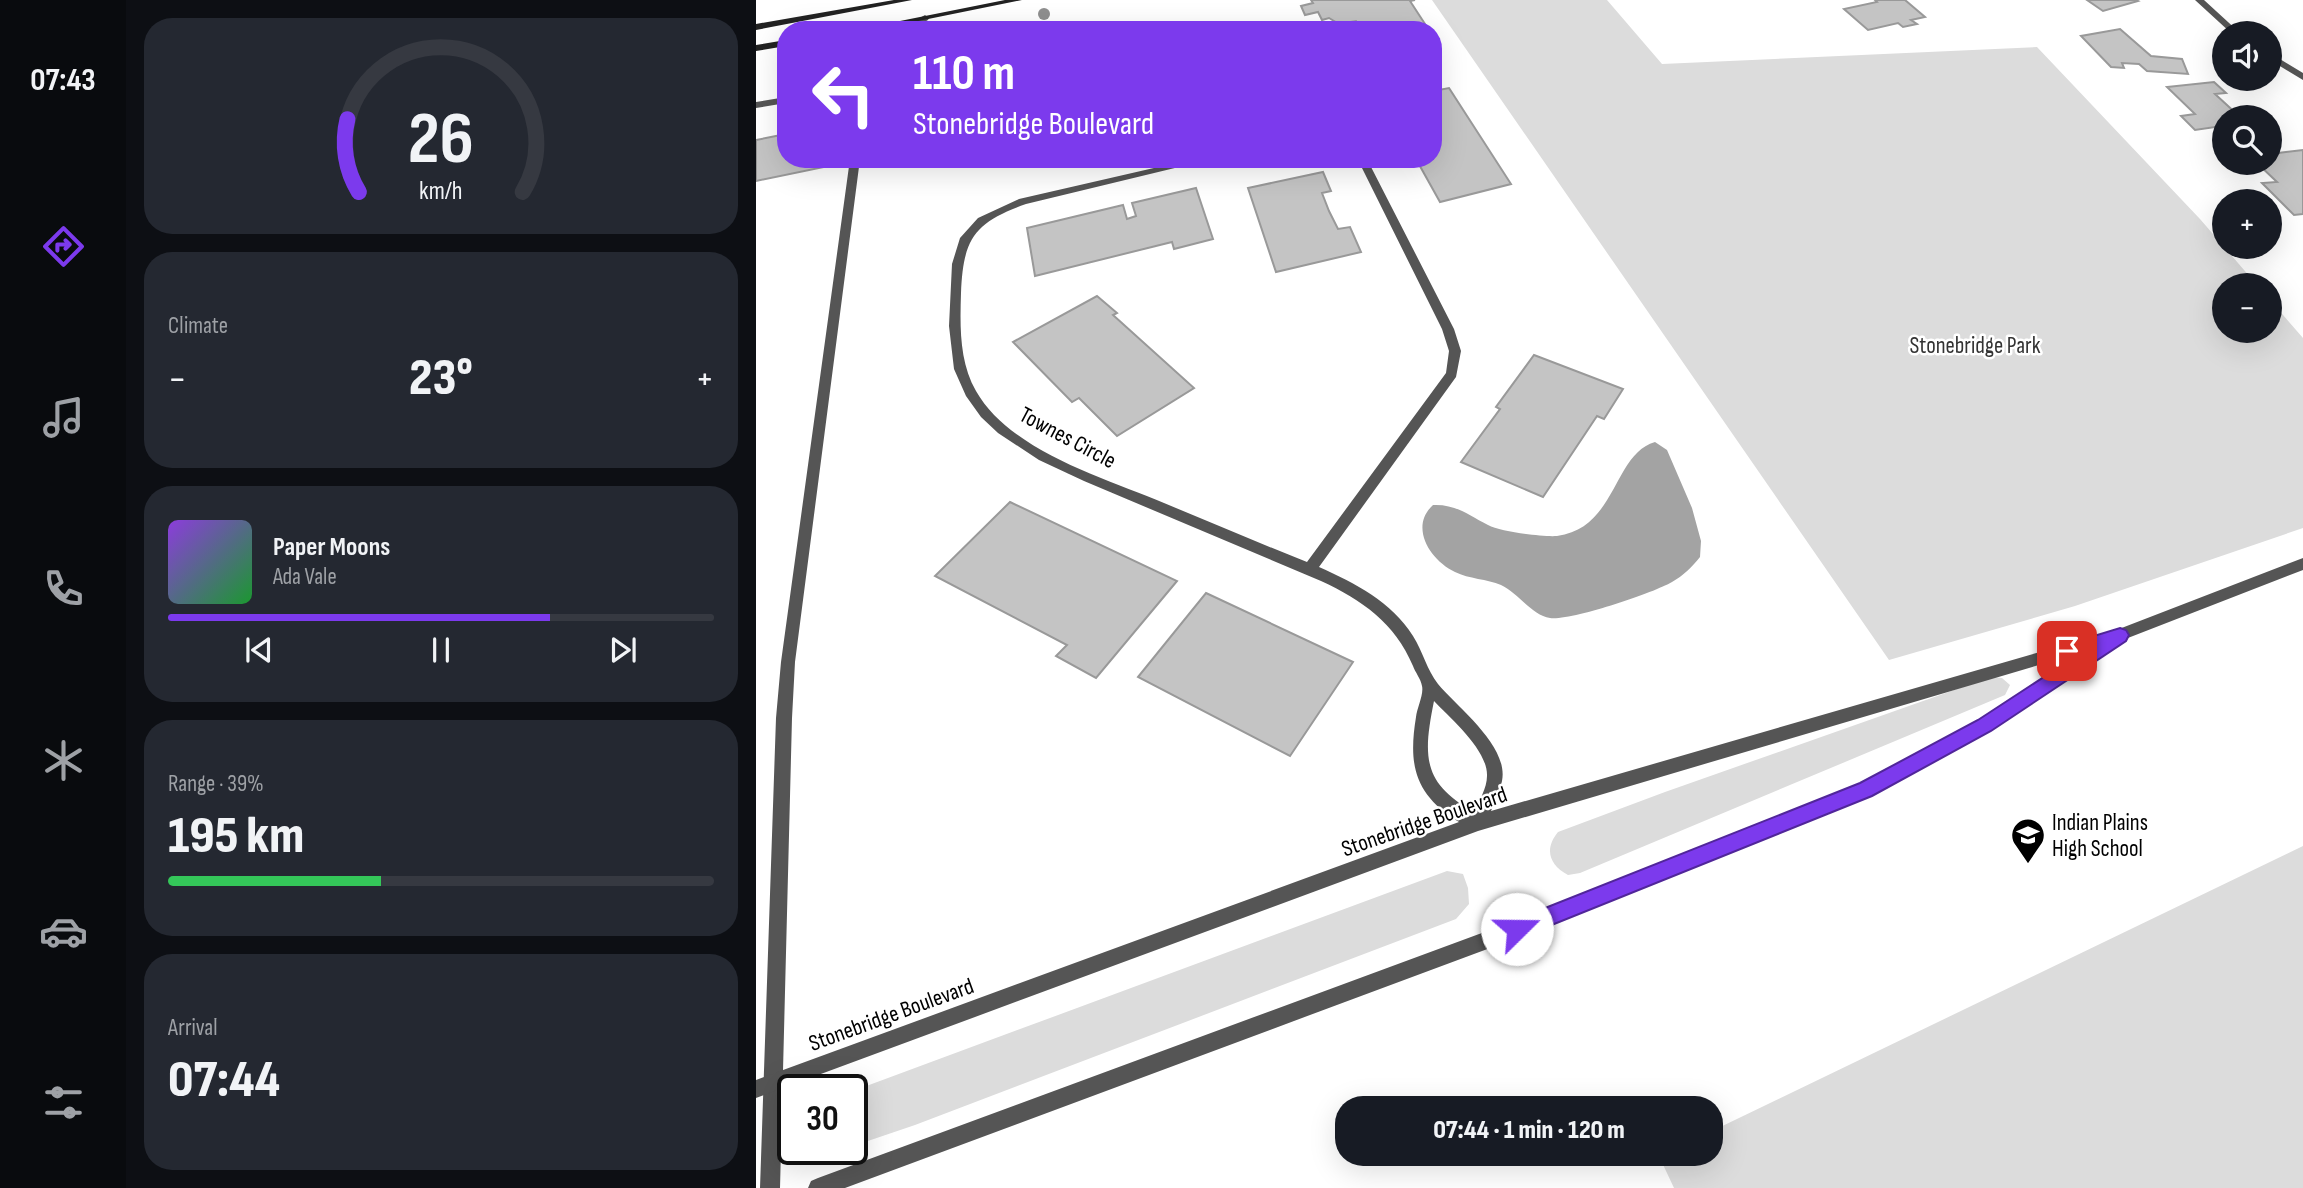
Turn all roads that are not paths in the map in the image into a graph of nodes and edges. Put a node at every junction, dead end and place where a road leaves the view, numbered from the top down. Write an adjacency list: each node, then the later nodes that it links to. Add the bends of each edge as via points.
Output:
1 (908, 0): 4 (main road)
2 (1017, 0): 5 (main road)
3 (2199, 0): 9 (street)
4 (895, 1): 6 (main road)
5 (925, 18): 7 (main road); 8 (street)
6 (788, 21)
7 (908, 21)
8 (920, 21)
9 (2223, 21)
10 (777, 23): 11 (main road)
11 (756, 27)
12 (777, 44): 13 (main road)
13 (756, 48)
14 (2282, 64): 15 (street)
15 (2303, 77)
16 (777, 102): 17 (street)
17 (756, 105)
18 (854, 168): 26 (street, via 788,662)
19 (1168, 168): 22 (street, Townes Circle, via 1023,201 979,221 957,256 954,324 958,363 972,396 995,423 1035,451)
20 (1367, 168): 22 (street, via 1448,329 1455,351 1452,374)
21 (2303, 564): 23 (street, Stonebridge Boulevard)
22 (1309, 570): 24 (street, Townes Circle, via 1357,592 1382,611 1408,640)
23 (2120, 635): 25 (street, Stonebridge Boulevard); 28 (street, Stonebridge Boulevard, via 1984,725 1866,790 1517,929)
24 (1430, 686): 25 (street, Townes Circle, via 1492,759 1496,776); 25 (street, via 1422,718 1425,778 1448,806)
25 (1478, 823): 26 (street, Stonebridge Boulevard)
26 (764, 1086): 27 (street)
27 (770, 1188)
28 (818, 1188)

